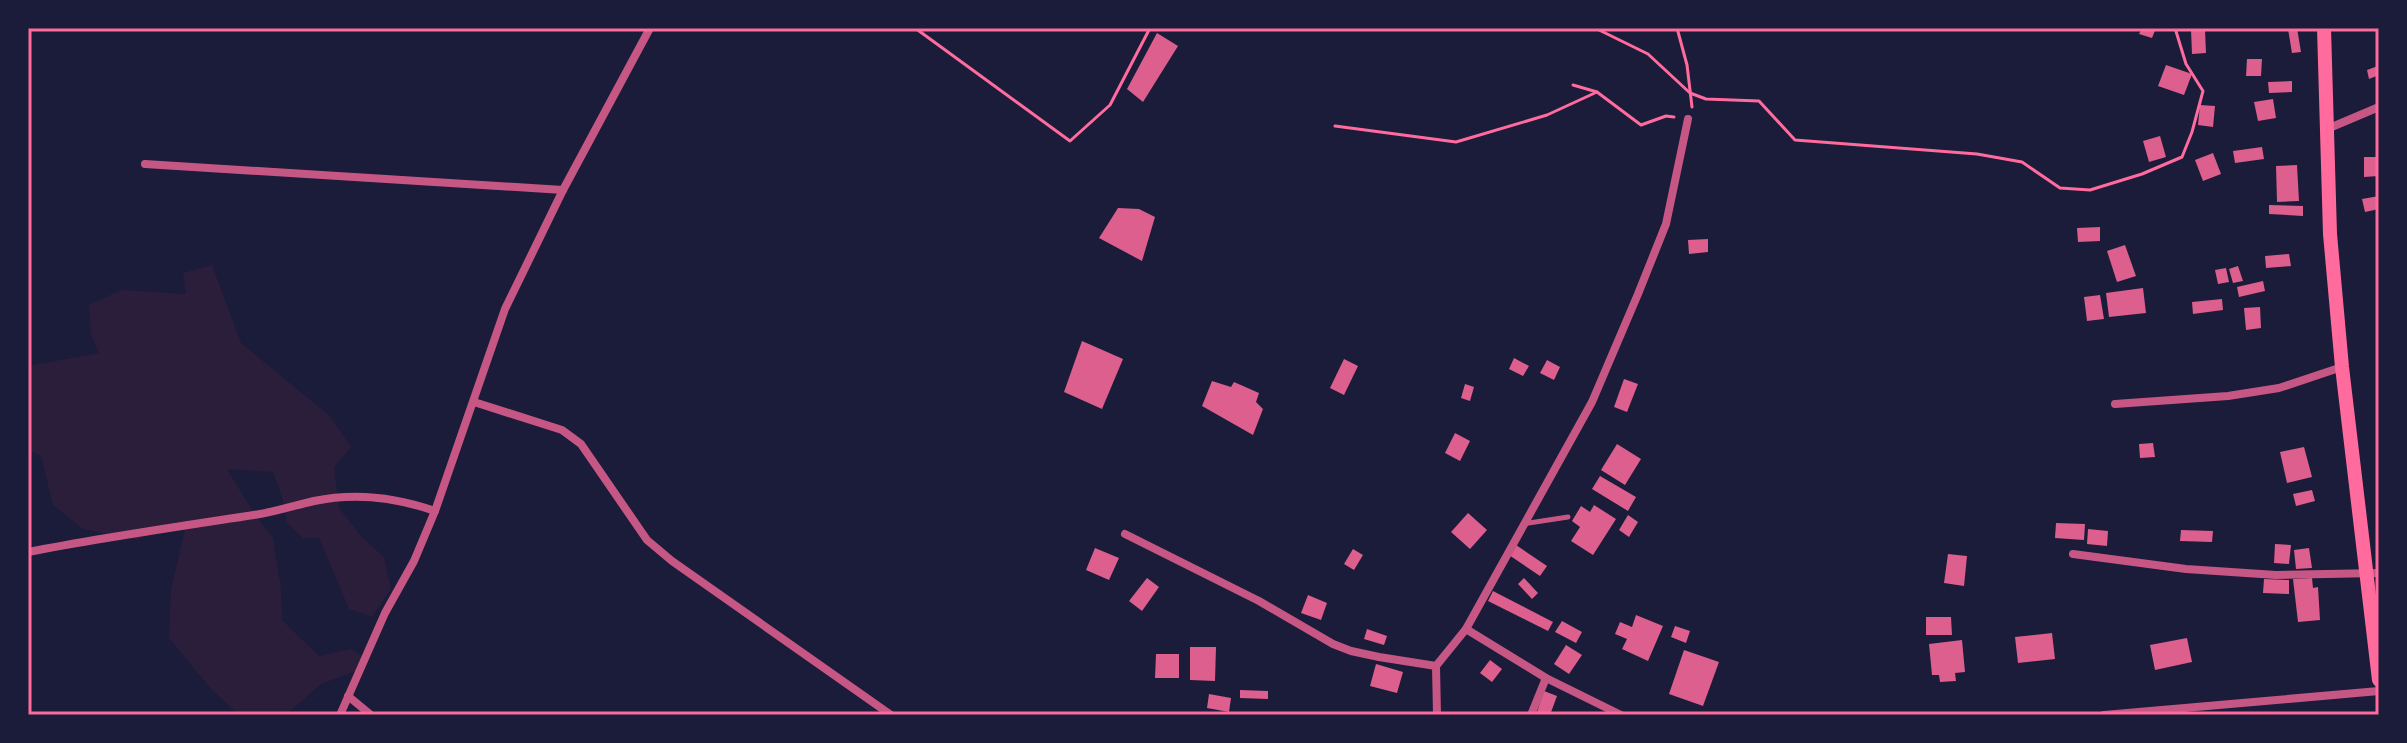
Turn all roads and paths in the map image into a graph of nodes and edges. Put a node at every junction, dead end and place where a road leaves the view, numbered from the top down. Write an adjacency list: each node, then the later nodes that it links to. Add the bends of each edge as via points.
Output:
1 (650, 28): 16 (street)
2 (915, 28): 3 (path, via 1070,141 1110,105)
3 (1150, 28)
4 (1595, 28): 10 (path, via 1648,54)
5 (1677, 28): 10 (path)
6 (2175, 28): 10 (path, via 2186,64 2203,91 2182,157 2090,190 2060,188 2022,162 1795,140 1759,101 1706,99)
7 (2324, 28): 14 (main road)
8 (1573, 85): 9 (path)
9 (1597, 92): 12 (path, via 1641,125 1666,116); 13 (path, via 1547,115 1456,142)
10 (1690, 93): 12 (path)
11 (2379, 107): 14 (street)
12 (1688, 119): 22 (street, via 1666,224 1652,261 1592,402)
13 (1335, 126)
14 (2327, 129): 17 (main road)
15 (145, 164): 16 (street)
16 (563, 190): 18 (street, via 505,309)
17 (2342, 367): 19 (street, via 2279,388); 26 (main road)
18 (474, 402): 20 (street); 35 (street, via 572,436 647,540)
19 (2115, 404)
20 (435, 511): 24 (street, via 405,500 344,496); 32 (street)
21 (1568, 517): 22 (lane)
22 (1523, 525): 27 (street)
23 (1125, 534): 28 (street, via 1333,644)
24 (28, 552)
25 (2073, 554): 26 (street, via 2186,569)
26 (2373, 574): 30 (main road)
27 (1466, 629): 28 (street); 29 (street)
28 (1436, 666): 36 (street)
29 (1546, 678): 37 (street); 38 (street)
30 (2379, 680)
31 (2379, 691): 39 (street)
32 (348, 696): 33 (street); 34 (street)
33 (340, 715)
34 (371, 715)
35 (891, 715)
36 (1437, 715)
37 (1531, 715)
38 (1621, 715)
39 (2104, 715)

